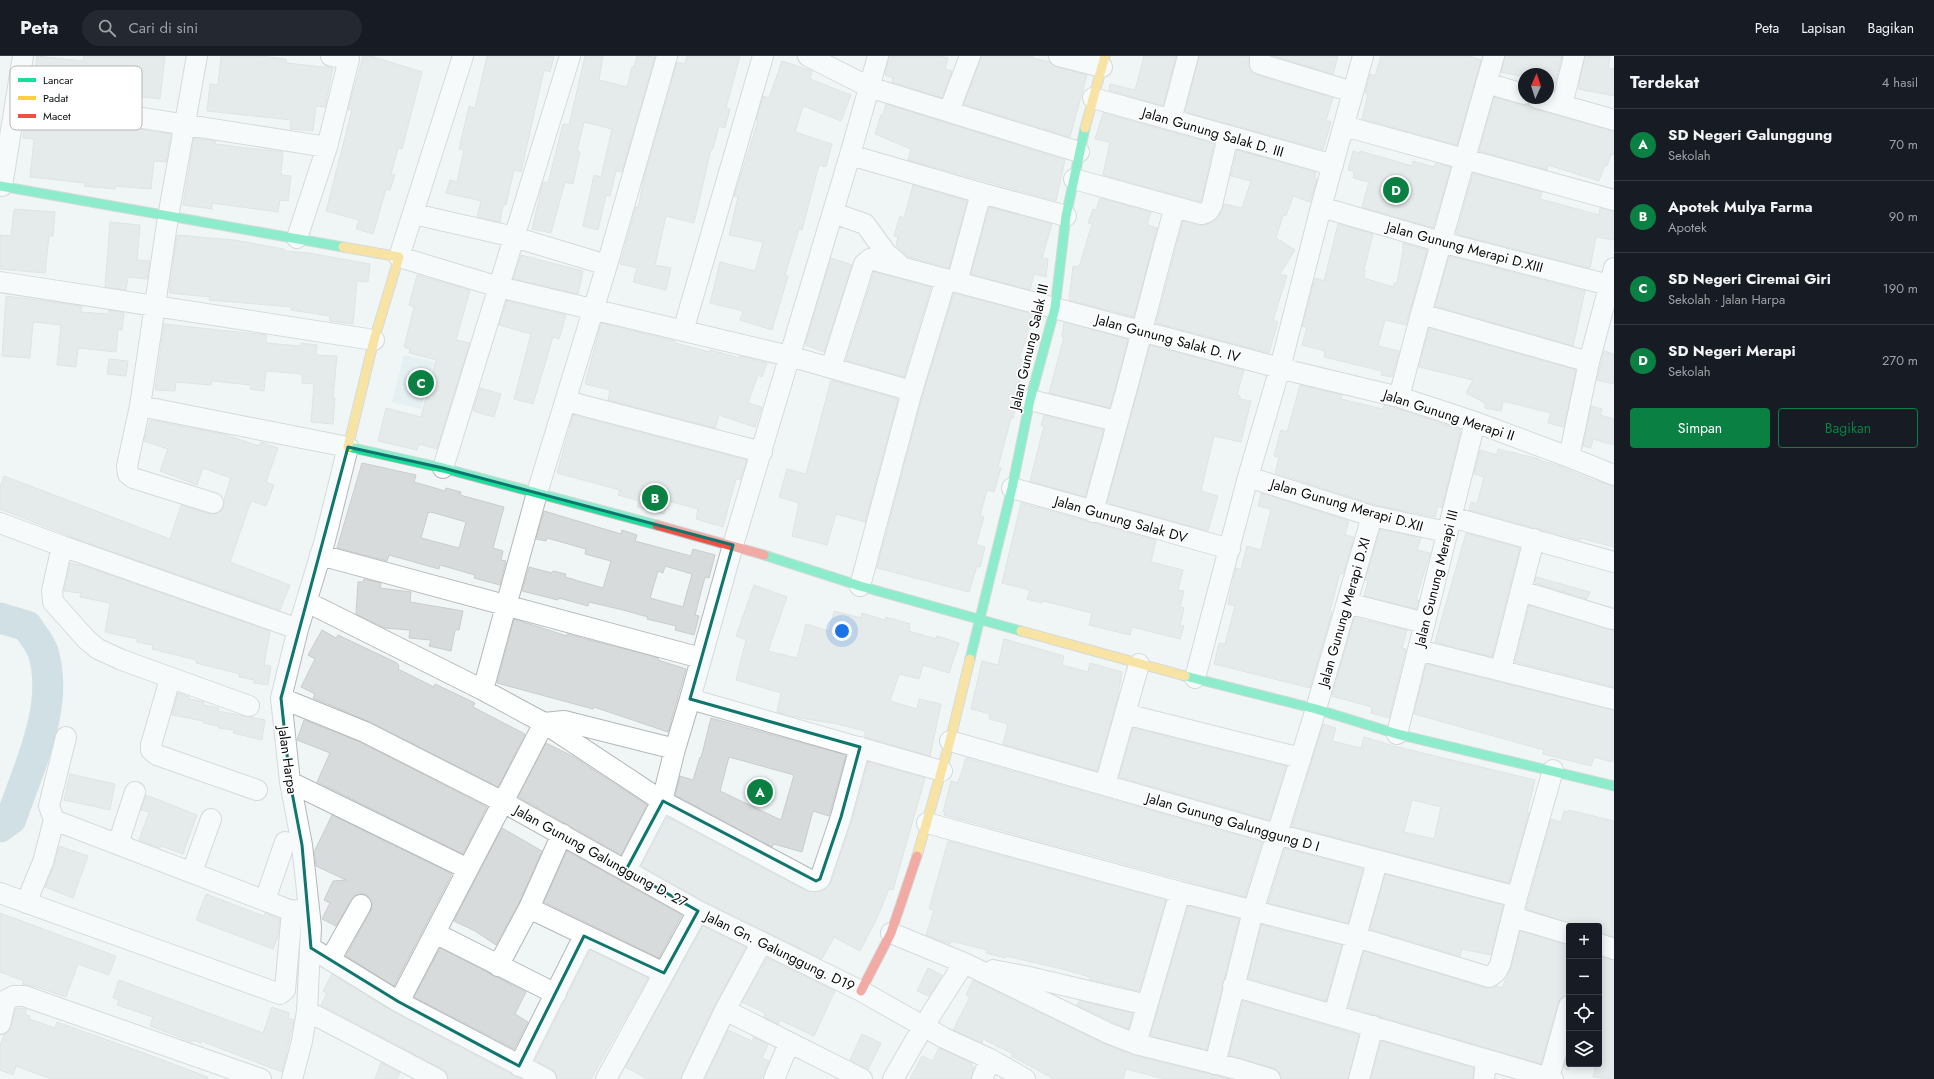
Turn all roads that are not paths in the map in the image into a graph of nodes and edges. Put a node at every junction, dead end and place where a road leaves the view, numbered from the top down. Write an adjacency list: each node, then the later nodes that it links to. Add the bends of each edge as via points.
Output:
1 (23, 56): 18 (street)
2 (197, 56): 30 (street)
3 (463, 56): 46 (street)
4 (570, 56): 49 (street)
5 (667, 56): 53 (street)
6 (763, 56): 65 (street)
7 (808, 56): 20 (street)
8 (878, 56): 20 (street)
9 (970, 56): 26 (street)
10 (1059, 56): 17 (street)
11 (1188, 56): 28 (street)
12 (1260, 56): 21 (street, via 1260,64)
13 (1363, 56): 21 (street)
14 (1494, 56): 19 (street)
15 (1574, 56): 25 (street)
16 (343, 57): 34 (street)
17 (1103, 61): 23 (street, Jalan Gunung Salak III)
18 (21, 66)
19 (1486, 83): 22 (street); 37 (street)
20 (869, 87): 26 (street); 36 (street)
21 (1353, 92): 31 (street)
22 (1518, 92)
23 (1093, 98): 28 (street, Jalan Gunung Salak D. III); 35 (street, Jalan Gunung Salak III)
24 (1554, 103): 25 (street)
25 (1562, 105): 29 (street)
26 (949, 111): 35 (street)
27 (142, 118): 30 (street)
28 (1171, 120): 33 (street, Jalan Gunung Salak D. III)
29 (1614, 120)
30 (185, 125): 34 (street); 48 (street)
31 (1344, 126): 37 (street); 38 (street)
32 (11, 130): 40 (street)
33 (1228, 136): 38 (street, Jalan Gunung Salak D. III); 43 (street, via 1209,212 1201,214)
34 (327, 148): 50 (street)
35 (1079, 152): 39 (street, Jalan Gunung Salak III)
36 (850, 155): 41 (street); 45 (street)
37 (1464, 159): 42 (street); 51 (street)
38 (1333, 165): 44 (street)
39 (1074, 179): 43 (street); 47 (street, Jalan Gunung Salak III)
40 (1, 186): 48 (street)
41 (981, 193): 47 (street); 56 (street)
42 (1614, 200)
43 (1175, 207): 64 (street)
44 (1321, 207): 51 (street, Jalan Gunung Merapi D.XIII); 70 (street)
45 (833, 213): 54 (street, via 865,224 886,253); 67 (street)
46 (414, 214): 49 (street); 52 (street)
47 (1066, 216): 60 (street, Jalan Gunung Salak III)
48 (168, 217): 50 (street); 59 (street)
49 (514, 237): 53 (street); 58 (street)
50 (297, 238): 52 (street)
51 (1441, 242): 55 (street, Jalan Gunung Merapi D.XIII); 62 (street)
52 (399, 258): 58 (street); 66 (street)
53 (608, 265): 61 (street)
54 (902, 267): 56 (street, Jalan Gunung Salak D. IV); 69 (street, Jalan Gunung Salak D. IV, via 870,259 864,264)
55 (1611, 277): 63 (street)
56 (952, 280): 60 (street, Jalan Gunung Salak D. IV); 71 (street)
57 (0, 282): 59 (street)
58 (499, 287): 61 (street); 81 (street)
59 (155, 307): 66 (street); 75 (street)
60 (1055, 308): 64 (street, Jalan Gunung Salak D. IV); 73 (street, Jalan Gunung Salak III)
61 (594, 309): 65 (street); 74 (street)
62 (1421, 314): 68 (street); 72 (street)
63 (1607, 325): 68 (street)
64 (1142, 330): 70 (street, Jalan Gunung Salak D. IV); 76 (street)
65 (683, 331): 67 (street)
66 (374, 340): 78 (street)
67 (789, 356): 69 (street); 79 (street)
68 (1589, 362): 80 (street)
69 (831, 368): 71 (street)
70 (1280, 368): 72 (street, Jalan Gunung Merapi II); 83 (street)
71 (912, 391): 97 (street)
72 (1399, 397): 77 (street, Jalan Gunung Merapi II)
73 (1030, 400): 76 (street); 84 (street, Jalan Gunung Salak III)
74 (566, 401): 79 (street); 85 (street)
75 (140, 406): 78 (street); 86 (street, via 127,466 128,474 159,487)
76 (1116, 421): 87 (street)
77 (1475, 422): 80 (street, Jalan Gunung Merapi II); 90 (street, Jalan Gunung Merapi III)
78 (348, 447): 81 (street); 95 (street, Jalan Harpa)
79 (762, 452): 92 (street)
80 (1569, 456): 82 (street, Jalan Gunung Merapi II)
81 (443, 468): 85 (street)
82 (1614, 475)
83 (1248, 477): 88 (street, Jalan Gunung Merapi D.XII); 94 (street)
84 (1012, 488): 87 (street, Jalan Gunung Salak DV); 103 (street, Jalan Gunung Salak III)
85 (537, 493): 92 (street); 101 (street)
86 (213, 503)
87 (1093, 512): 94 (street, Jalan Gunung Salak DV)
88 (1372, 516): 90 (street, Jalan Gunung Merapi D.XII); 100 (street, Jalan Gunung Merapi D.XI)
89 (0, 524): 93 (street)
90 (1449, 524): 91 (street, Jalan Gunung Merapi D.XII); 104 (street, Jalan Gunung Merapi III)
91 (1534, 539): 96 (street, Jalan Gunung Merapi D.XII); 98 (street)
92 (733, 545): 97 (street); 107 (street)
93 (62, 546): 105 (street); 110 (street, via 52,591 53,602 98,649)
94 (1230, 549): 111 (street)
95 (320, 555): 99 (street, Jalan Harpa); 101 (street)
96 (1614, 562)
97 (860, 586): 103 (street)
98 (1522, 591): 102 (street); 109 (street)
99 (307, 602): 105 (street, Jalan Harpa); 112 (street)
100 (1347, 603): 104 (street); 117 (street, Jalan Gunung Merapi D.XI)
101 (506, 606): 107 (street); 112 (street)
102 (1613, 616)
103 (979, 619): 108 (street); 122 (street, Jalan Gunung Salak III)
104 (1425, 623): 106 (street, Jalan Gunung Merapi III)
105 (298, 629): 113 (street, Jalan Harpa)
106 (1418, 650): 109 (street); 120 (street, Jalan Gunung Merapi III)
107 (701, 658): 114 (street)
108 (1139, 664): 111 (street); 118 (street)
109 (1501, 669): 115 (street)
110 (170, 678): 116 (street); 131 (street, via 151,750 157,755)
111 (1195, 678): 117 (street)
112 (483, 690): 119 (street)
113 (281, 698): 128 (street, Jalan Harpa); 134 (street, Jalan Gunung Galunggung D. 27, via 365,732)
114 (690, 699): 123 (street); 124 (street)
115 (1614, 699)
116 (249, 706)
117 (1316, 709): 120 (street); 125 (street, Jalan Gunung Merapi D.XI)
118 (1125, 714): 125 (street); 129 (street)
119 (544, 723): 124 (street, via 564,721); 133 (street); 134 (street)
120 (1398, 734): 126 (street)
121 (66, 737): 136 (street, via 49,806)
122 (950, 741): 127 (street, Jalan Gunung Salak III); 129 (street, Jalan Gunung Galunggung D I)
123 (860, 747): 127 (street); 133 (street, via 841,817 820,879 816,881 807,879)
124 (675, 749): 133 (street)
125 (1301, 758): 139 (street, Jalan Gunung Merapi D.XI)
126 (1553, 770): 130 (street); 148 (street)
127 (942, 771): 137 (street, Jalan Gunung Salak III)
128 (290, 782): 143 (street); 153 (street, Jalan Harpa, via 302,844)
129 (1105, 785): 139 (street, Jalan Gunung Galunggung D I)
130 (1614, 786)
131 (257, 790)
132 (135, 792): 141 (street)
133 (662, 801): 144 (street)
134 (503, 802): 138 (street, Jalan Gunung Galunggung D. 27); 143 (street)
135 (211, 819): 145 (street)
136 (54, 820): 141 (street); 150 (street, via 43,862)
137 (927, 823): 146 (street); 158 (street, Jalan Gunung Salak III)
138 (562, 834): 144 (street, Jalan Gunung Galunggung D. 27); 152 (street)
139 (1276, 834): 142 (street, Jalan Gunung Galunggung D I); 155 (street, Jalan Gunung Merapi D.XI)
140 (285, 842): 149 (street)
141 (118, 844): 145 (street)
142 (1377, 862): 148 (street, Jalan Gunung Galunggung D I); 161 (street)
143 (468, 869): 157 (street)
144 (626, 870): 154 (street, Jalan Gunung Galunggung D. 27)
145 (192, 872): 149 (street)
146 (1180, 892): 155 (street); 174 (street)
147 (0, 893): 150 (street)
148 (1517, 897): 156 (street)
149 (265, 900): 153 (street)
150 (26, 903): 153 (street, via 280,994 285,990)
151 (361, 905): 166 (street)
152 (529, 908): 160 (street); 168 (street)
153 (301, 910): 164 (street, Jalan Harpa)
154 (698, 911): 162 (street, Jalan Gn. Galunggung. D19); 169 (street)
155 (1253, 911): 161 (street); 170 (street, Jalan Gunung Merapi D.XI)
156 (1513, 917): 159 (street); 161 (street, via 1500,965 1489,977)
157 (434, 933): 168 (street); 173 (street)
158 (891, 933): 167 (street); 171 (street, Jalan Gunung Salak III)
159 (1566, 933)
160 (584, 936): 169 (street); 172 (street)
161 (1356, 937): 177 (street)
162 (762, 942): 171 (street, Jalan Gn. Galunggung. D19); 175 (street)
163 (1602, 945): 165 (street)
164 (311, 948): 166 (street); 176 (street, Jalan Harpa)
165 (1614, 949)
166 (330, 960): 173 (street)
167 (964, 963): 174 (street); 181 (street); 183 (street)
168 (498, 966): 172 (street)
169 (664, 973): 195 (street)
170 (1233, 986): 177 (street); 185 (street, Jalan Gunung Merapi D.XI)
171 (862, 991): 181 (street, Jalan Gn. Galunggung. D19)
172 (556, 994): 186 (street)
173 (399, 1002): 186 (street)
174 (1147, 1005): 183 (street)
175 (725, 1010): 182 (street); 196 (street)
176 (307, 1011): 192 (street, Jalan Harpa); 193 (street)
177 (1334, 1015): 180 (street)
178 (1566, 1018): 190 (street)
179 (0, 1024): 188 (street, via 6,1000 14,996 24,996)
180 (1373, 1026): 187 (street); 203 (street)
181 (923, 1027): 184 (street, Jalan Gn. Galunggung. D19); 199 (street)
182 (789, 1043): 197 (street); 198 (street)
183 (1136, 1044): 185 (street)
184 (990, 1059): 200 (street); 201 (street, Jalan Gn. Galunggung. D19)
185 (1215, 1064): 189 (street)
186 (519, 1066): 194 (street)
187 (1485, 1070): 190 (street)
188 (216, 1072): 191 (street)
189 (1239, 1074): 202 (street)
190 (1551, 1078)
191 (261, 1079)
192 (292, 1079)
193 (437, 1079)
194 (546, 1079)
195 (606, 1079)
196 (692, 1079)
197 (774, 1079)
198 (862, 1079)
199 (893, 1079)
200 (982, 1079)
201 (1025, 1079)
202 (1270, 1079)
203 (1359, 1079)

